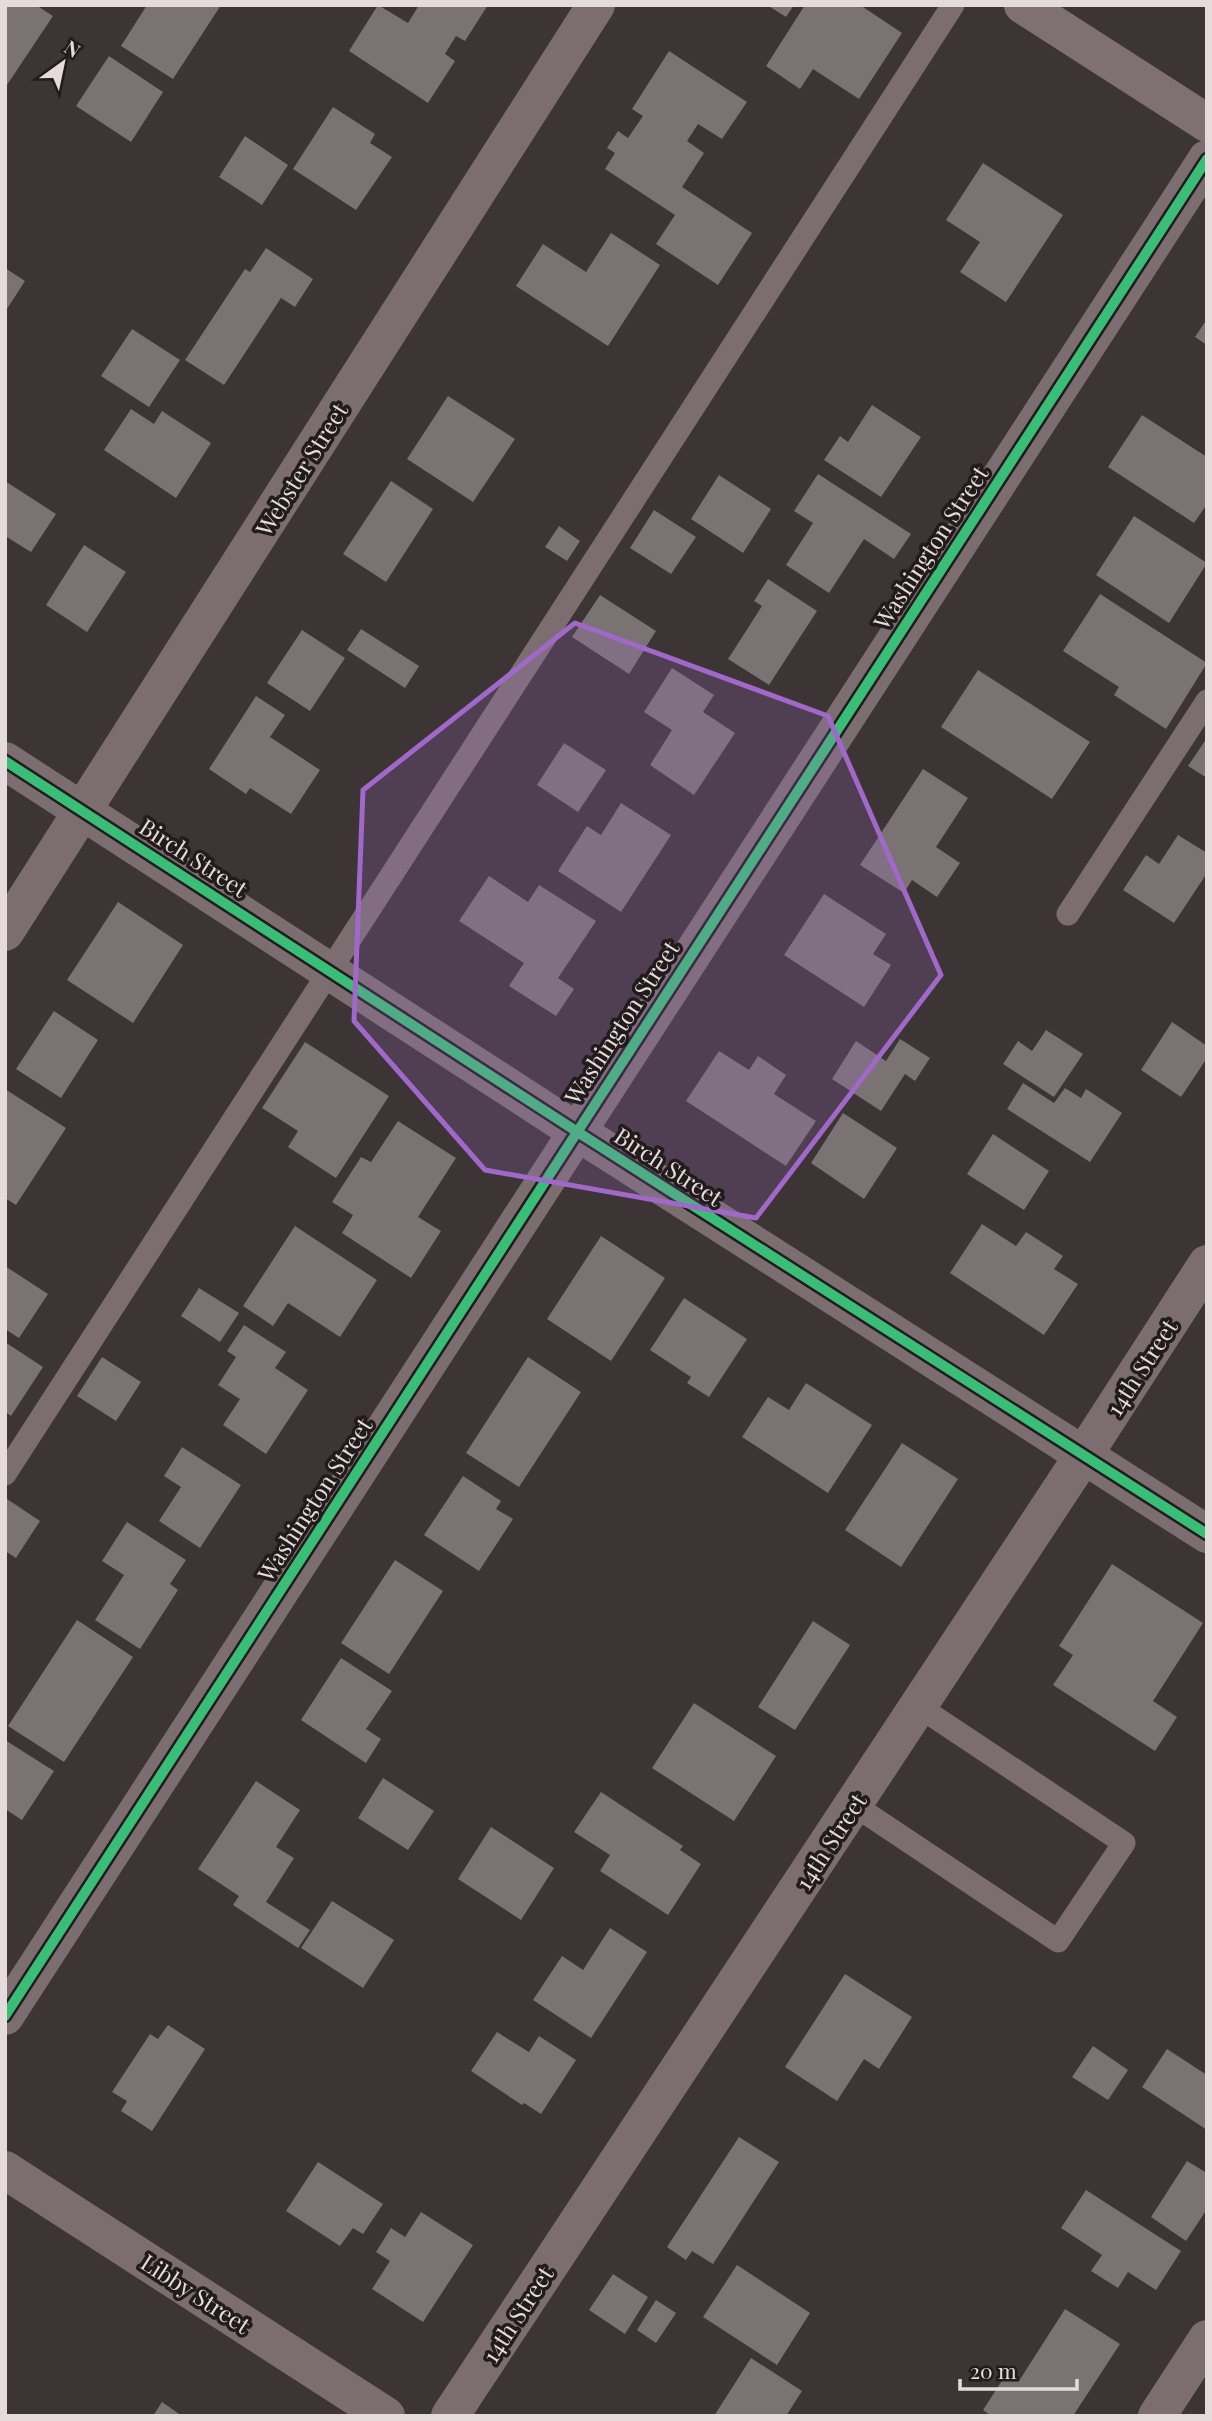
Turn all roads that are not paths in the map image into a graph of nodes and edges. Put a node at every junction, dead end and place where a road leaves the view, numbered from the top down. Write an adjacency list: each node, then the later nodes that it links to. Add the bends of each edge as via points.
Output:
1 (596, 5): 8 (street, Webster Street)
2 (953, 5): 11 (lane)
3 (1023, 5): 4 (street)
4 (1207, 124)
5 (1207, 159): 12 (street, Washington Street)
6 (1207, 701): 9 (lane)
7 (5, 761): 8 (street, Birch Street)
8 (84, 810): 10 (street, Webster Street); 11 (street, Birch Street)
9 (1068, 914)
10 (5, 933)
11 (329, 970): 12 (street, Birch Street); 15 (lane)
12 (576, 1131): 14 (street, Birch Street); 19 (street, Washington Street)
13 (1207, 1264): 14 (street, 14th Street)
14 (1083, 1456): 16 (street, Birch Street); 17 (street, 14th Street)
15 (5, 1474)
16 (1207, 1534)
17 (918, 1706): 18 (street, 14th Street); 18 (lane, via 1124,1843 1058,1941)
18 (853, 1805): 23 (street, 14th Street)
19 (5, 2016)
20 (5, 2170): 22 (street, Libby Street)
21 (1207, 2339): 24 (street)
22 (386, 2416)
23 (450, 2416)
24 (1157, 2416)

